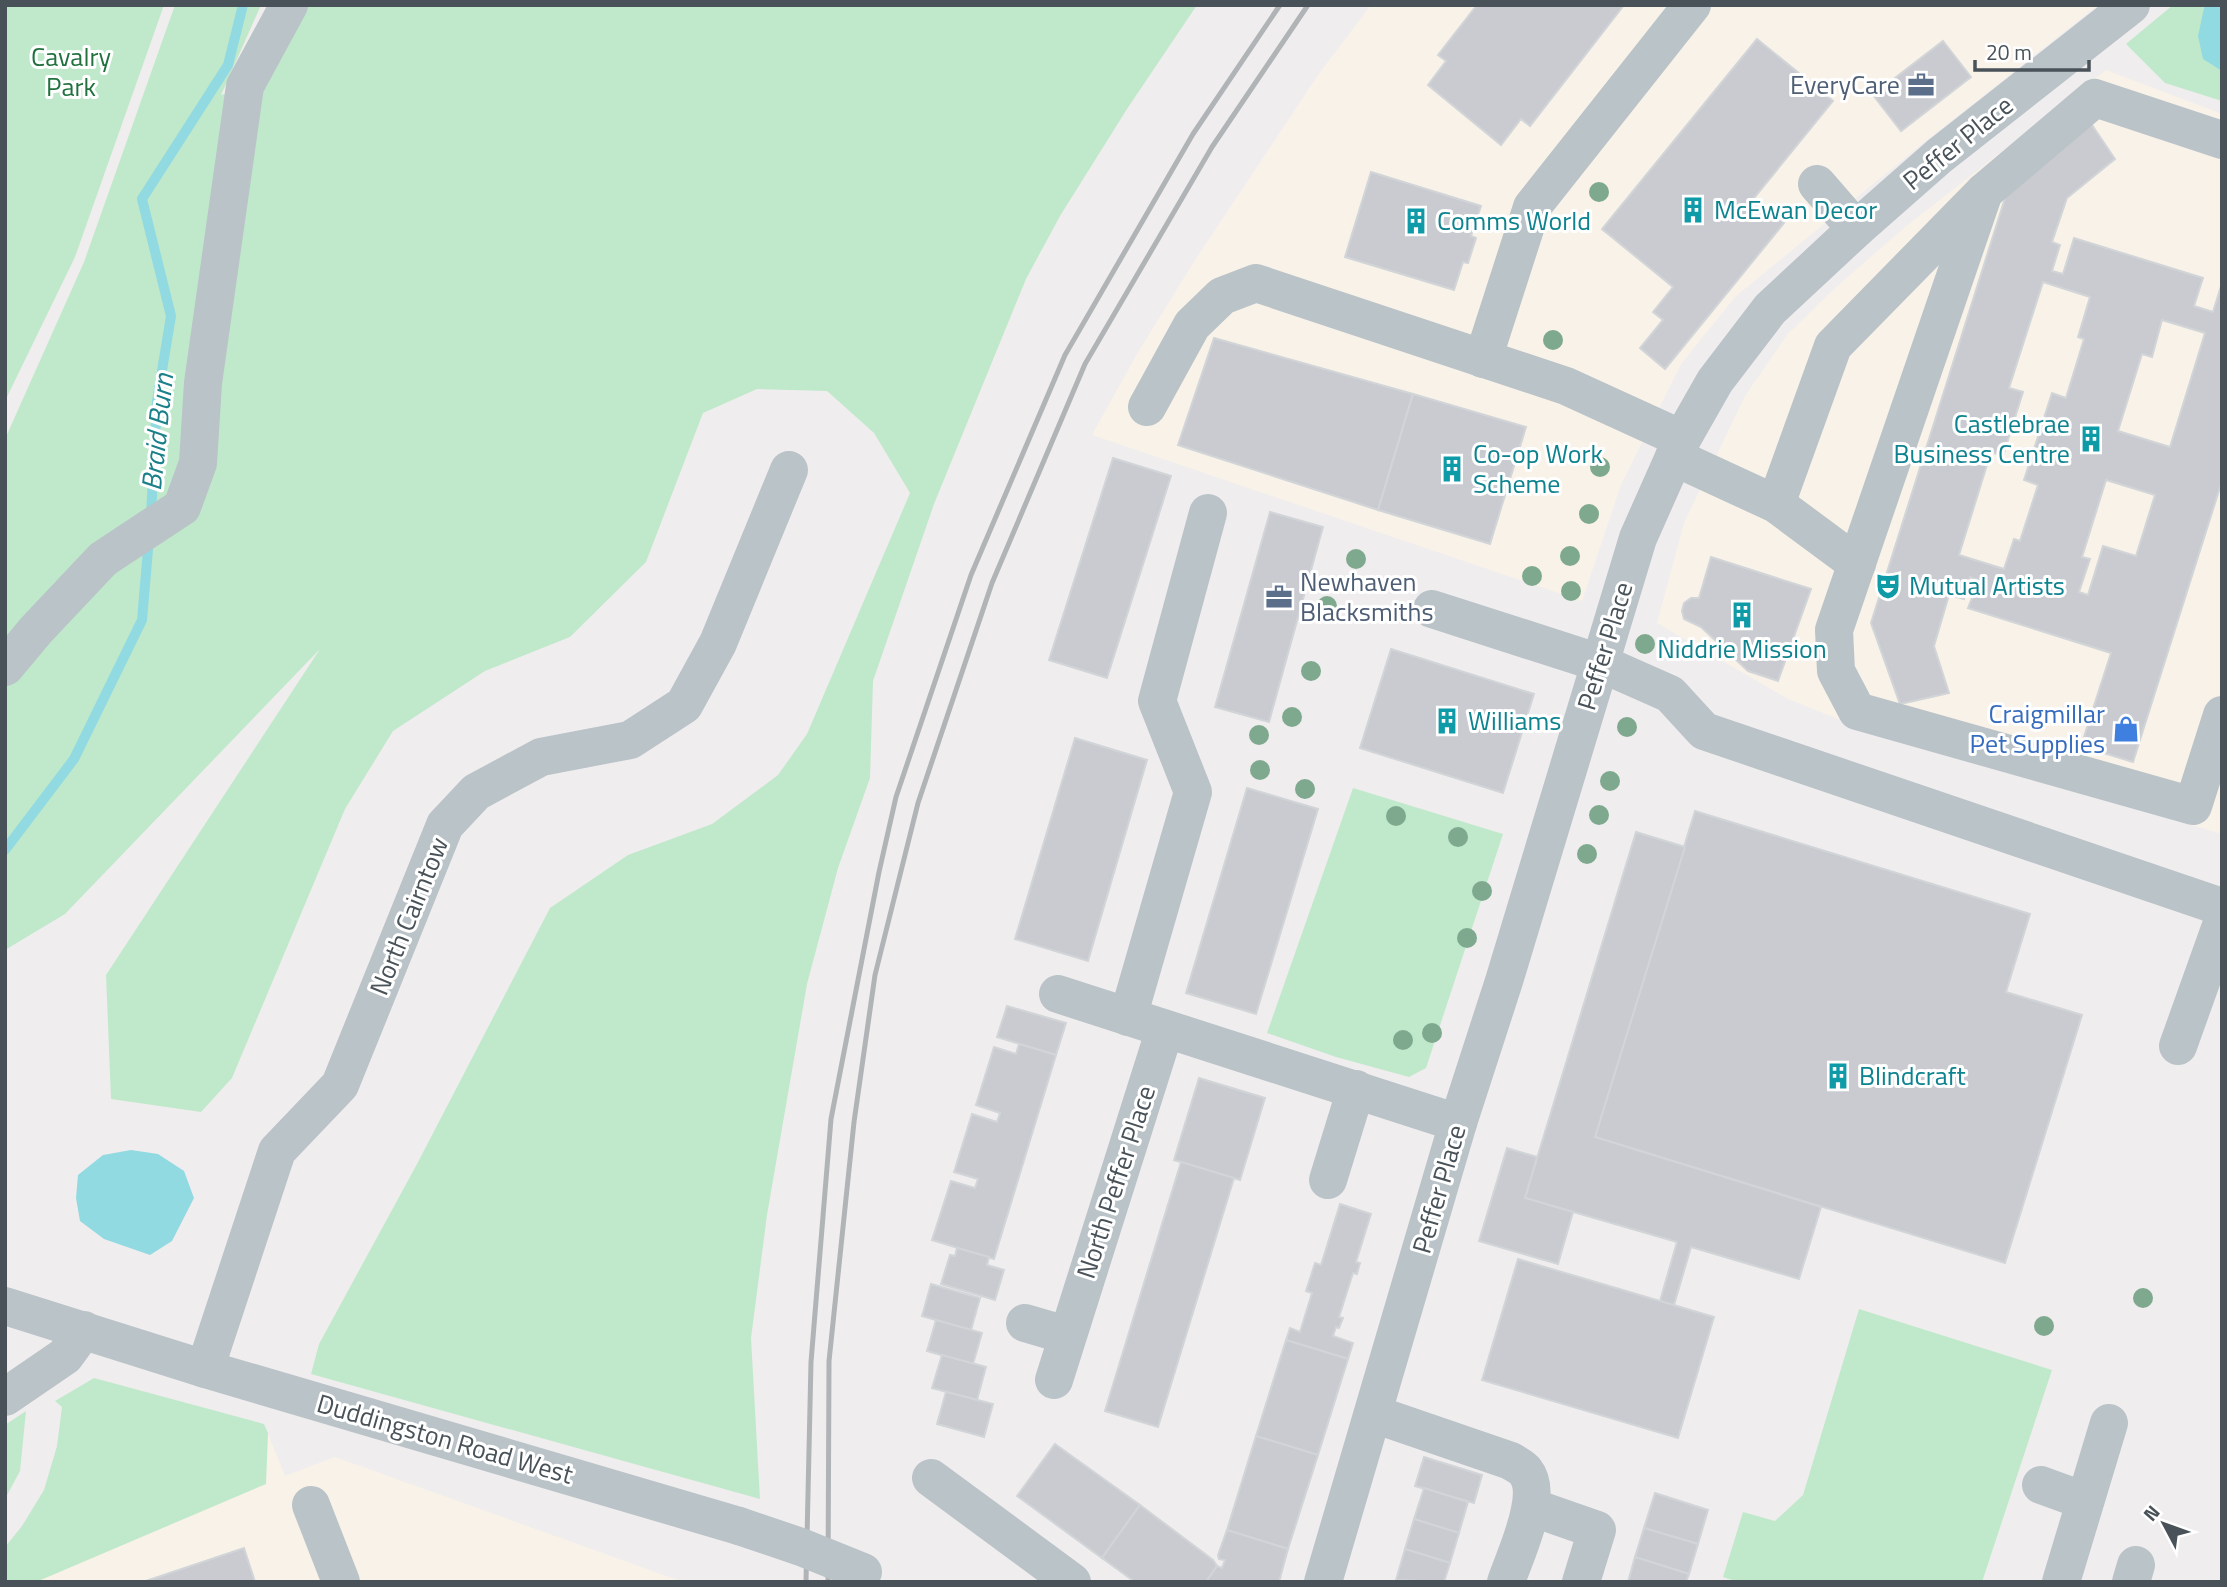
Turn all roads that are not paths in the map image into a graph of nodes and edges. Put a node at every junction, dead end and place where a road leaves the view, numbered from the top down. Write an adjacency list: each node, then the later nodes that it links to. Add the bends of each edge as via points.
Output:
1 (289, 5): 17 (street, via 245,86 203,383 198,463 183,508 103,559)
2 (1692, 5): 8 (street, via 1532,207)
3 (2131, 5): 7 (street, Peffer Place, via 1939,156)
4 (2222, 140): 6 (street, via 2095,98)
5 (1817, 184): 7 (street)
6 (1984, 192): 12 (street, via 1833,346); 14 (street)
7 (1856, 229): 10 (street, Peffer Place, via 1770,309 1715,381)
8 (1483, 359): 9 (street, via 1256,283 1222,296 1192,325); 10 (street, via 1566,386)
9 (1147, 407)
10 (1678, 448): 12 (street); 16 (street, Peffer Place, via 1638,538)
11 (789, 470): 32 (street, North Cairntow, via 718,643 684,705 630,740 541,757 476,792 445,825 340,1085 277,1151)
12 (1776, 504): 14 (street)
13 (1208, 513): 22 (street, via 1157,701 1192,792)
14 (1857, 564): 18 (street, via 1834,630 1836,671 1857,711 2193,806)
15 (1432, 609): 16 (street)
16 (1600, 663): 19 (street, via 1670,694 1704,731); 26 (street, Peffer Place)
17 (5, 667)
18 (2222, 715)
19 (2222, 907)
20 (2222, 923): 24 (street)
21 (1058, 994): 22 (street)
22 (1128, 1017): 23 (street)
23 (1165, 1029): 25 (street); 31 (street, North Peffer Place)
24 (2178, 1046)
25 (1356, 1089): 26 (street); 27 (street)
26 (1458, 1123): 35 (street, Peffer Place)
27 (1328, 1180)
28 (5, 1306): 30 (street, Duddingston Road West)
29 (1025, 1323): 31 (street)
30 (84, 1330): 32 (street, Duddingston Road West); 34 (street, via 65,1356)
31 (1066, 1335): 33 (street, North Peffer Place)
32 (205, 1369): 42 (street, Duddingston Road West, bridge, via 739,1526)
33 (1054, 1380)
34 (5, 1397)
35 (1374, 1414): 41 (street, via 1511,1461 1525,1472 1532,1490); 45 (street, Peffer Place)
36 (2109, 1423): 39 (street)
37 (931, 1478): 44 (street)
38 (2041, 1485): 39 (street)
39 (2085, 1501): 48 (street)
40 (311, 1505): 43 (street)
41 (1531, 1507): 46 (street); 47 (street, via 1597,1530)
42 (872, 1577)
43 (341, 1582)
44 (1072, 1582)
45 (1323, 1582)
46 (1506, 1582)
47 (1581, 1582)
48 (2061, 1582)

